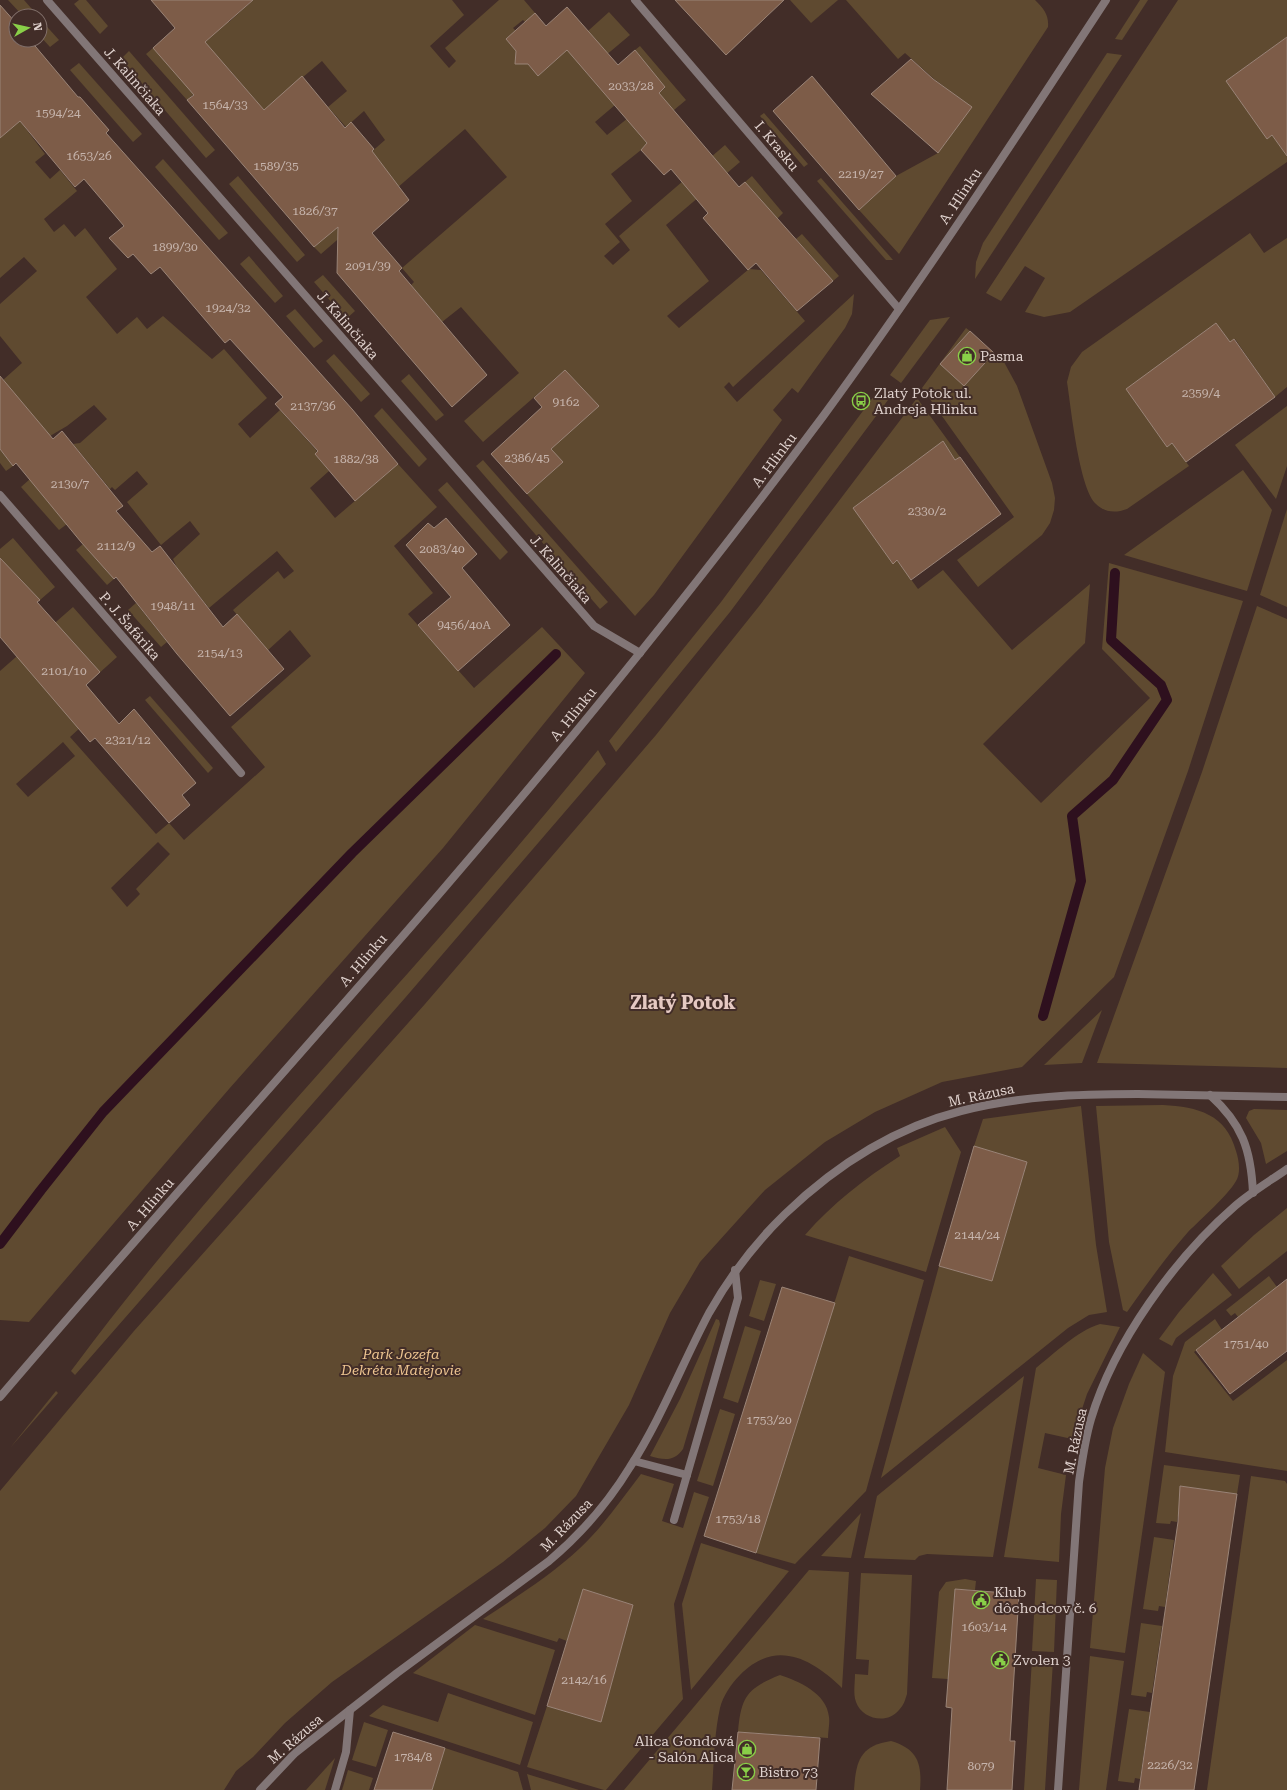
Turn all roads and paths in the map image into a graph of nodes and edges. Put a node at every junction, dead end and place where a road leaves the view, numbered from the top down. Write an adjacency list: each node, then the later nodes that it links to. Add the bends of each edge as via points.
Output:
1 (47, 0): 6 (street, J. Kalinčiaka, via 594,626)
2 (635, 0): 4 (street, I. Krasku)
3 (1106, 0): 4 (street, A. Hlinku)
4 (899, 309): 6 (street, A. Hlinku, via 825,414)
5 (0, 495): 7 (street, P. J. Šafárika)
6 (640, 653): 13 (street, A. Hlinku, via 505,817)
7 (241, 773)
8 (1210, 1095): 9 (street, M. Rázusa); 11 (street, via 1226,1109 1242,1133 1252,1169); 12 (street, M. Rázusa, via 1087,1094 1044,1097 975,1108 927,1122 882,1142 826,1177 771,1226)
9 (1287, 1097)
10 (1287, 1169): 11 (street, M. Rázusa)
11 (1253, 1193): 20 (street, M. Rázusa, via 1202,1238 1155,1294 1129,1335 1091,1419 1077,1503)
12 (735, 1270): 14 (street, M. Rázusa, via 700,1330); 15 (street, via 738,1298)
13 (0, 1397)
14 (634, 1461): 15 (street); 17 (street, M. Rázusa, via 592,1520 565,1548)
15 (687, 1474): 16 (street)
16 (674, 1520)
17 (350, 1710): 18 (street, M. Rázusa, via 295,1753); 19 (street, via 346,1752)
18 (260, 1790)
19 (335, 1790)
20 (1058, 1790)

